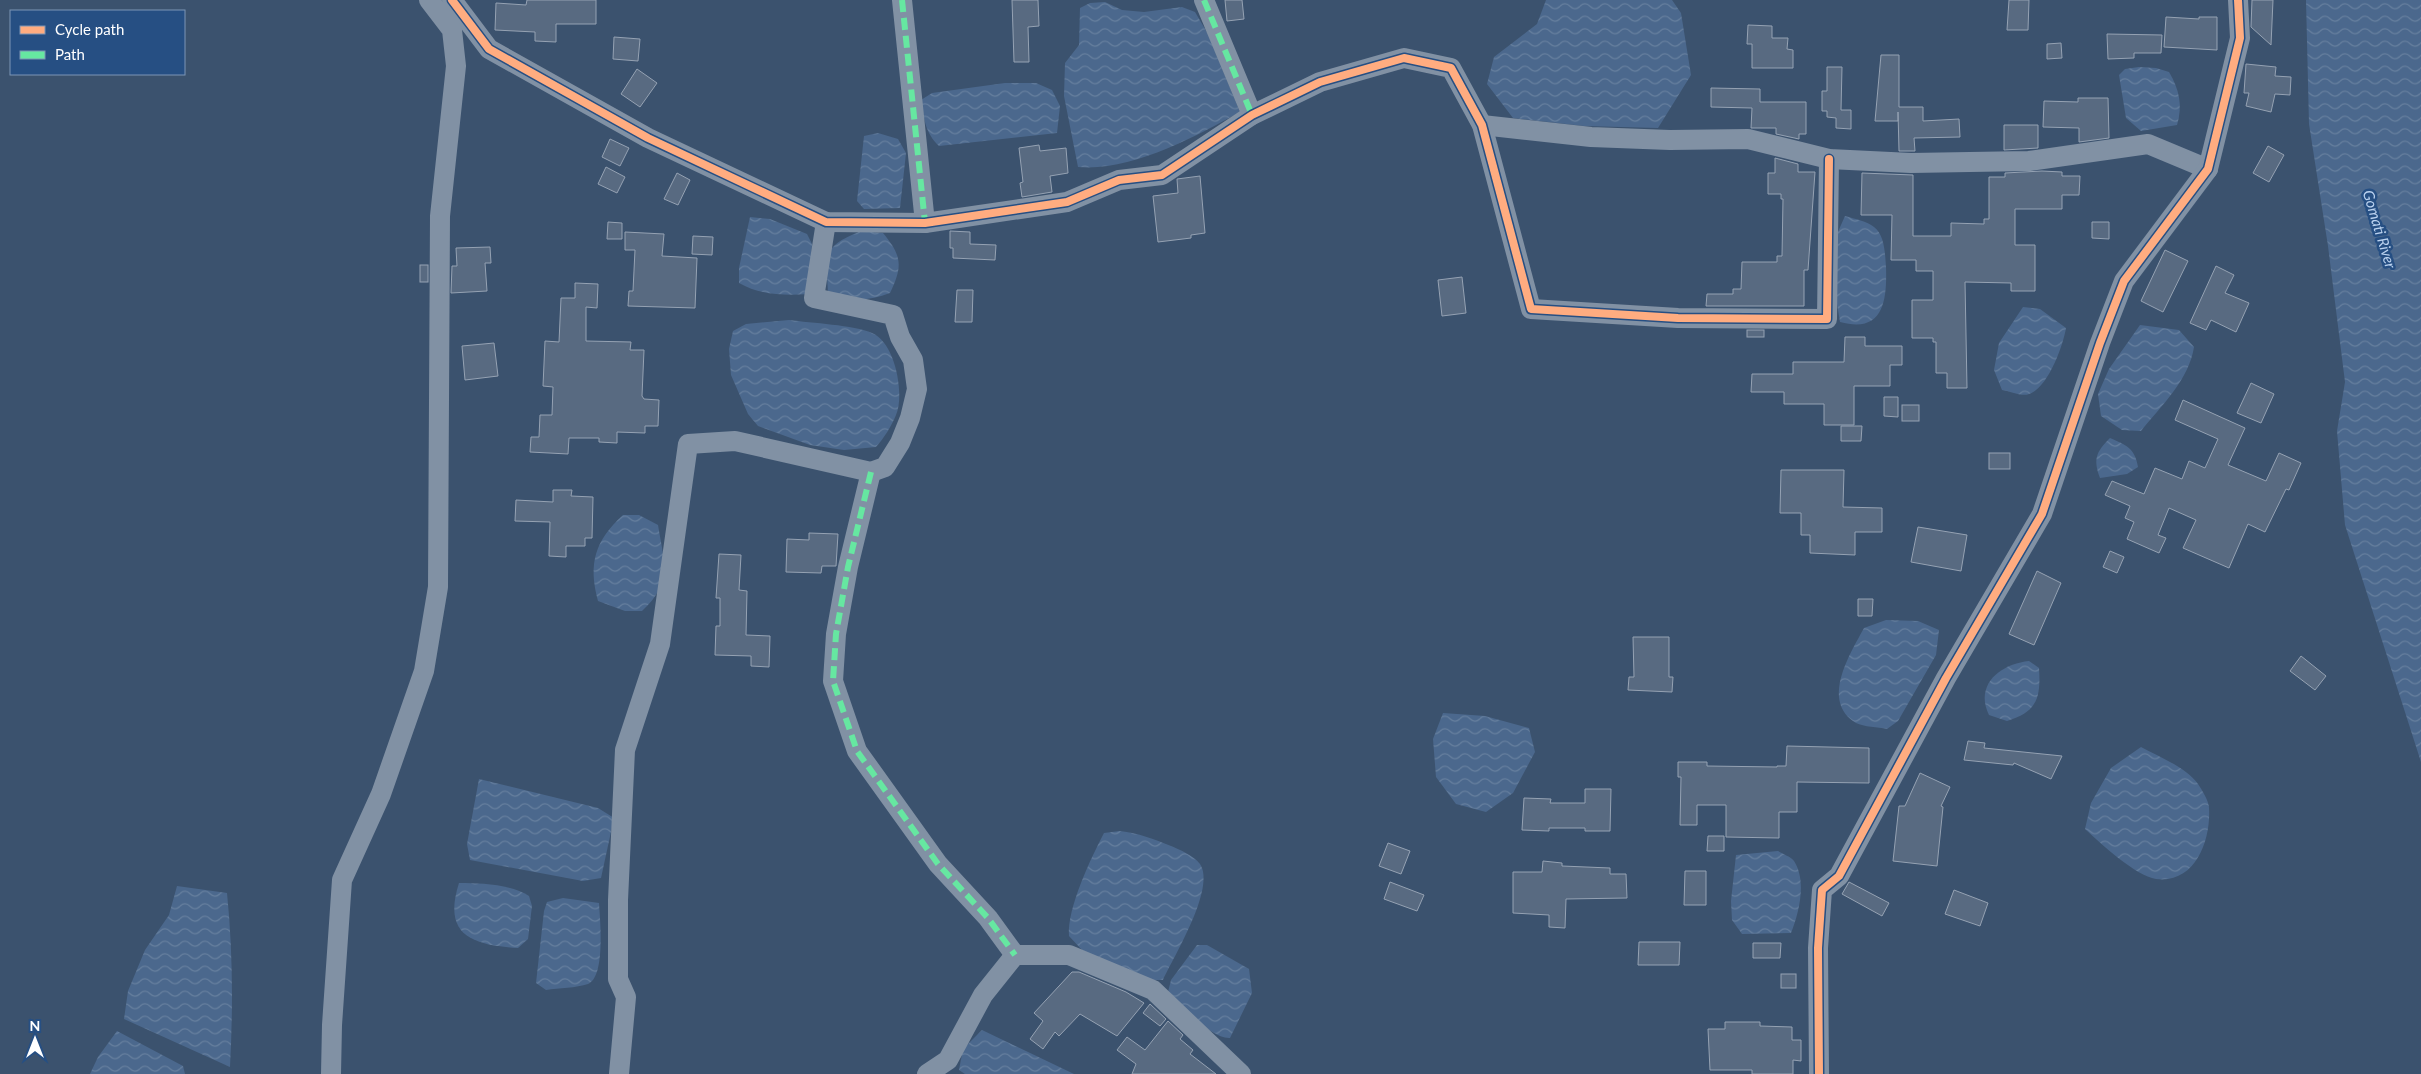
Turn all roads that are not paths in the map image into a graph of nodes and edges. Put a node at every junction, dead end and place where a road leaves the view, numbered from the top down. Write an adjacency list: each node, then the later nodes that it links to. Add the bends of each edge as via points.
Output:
1 (429, 0): 14 (street, via 452,30 456,66 440,216 438,587 424,671 381,794 342,880)
2 (452, 0): 10 (street, via 489,49 648,138)
3 (902, 0): 11 (street)
4 (1204, 0): 6 (street)
5 (2238, 0): 9 (street, via 2240,38)
6 (1252, 115): 7 (street, via 1320,82 1404,58 1450,68); 11 (street, via 1162,175 1119,180 1067,202)
7 (1482, 125): 8 (street, via 1591,137 1748,139); 8 (street, via 1532,309 1678,318 1827,319)
8 (1829, 159): 9 (street, via 1911,163 2029,162 2148,144)
9 (2208, 169): 18 (street, via 2124,281 2042,514 1946,678 1839,876 1822,890 1818,948)
10 (826, 222): 11 (street); 12 (street, via 814,298 893,315 900,337 913,360 917,389 910,418 885,467)
11 (925, 223)
12 (871, 472): 13 (street, via 848,567 836,634 833,681 857,751 938,864 988,918); 15 (street, via 736,441 688,444 660,644 625,750 618,979 626,997)
13 (1015, 955): 16 (street, via 983,995 948,1060); 17 (street, via 1069,955 1153,990)
14 (331, 1074)
15 (619, 1074)
16 (927, 1074)
17 (1241, 1074)
18 (1819, 1074)

